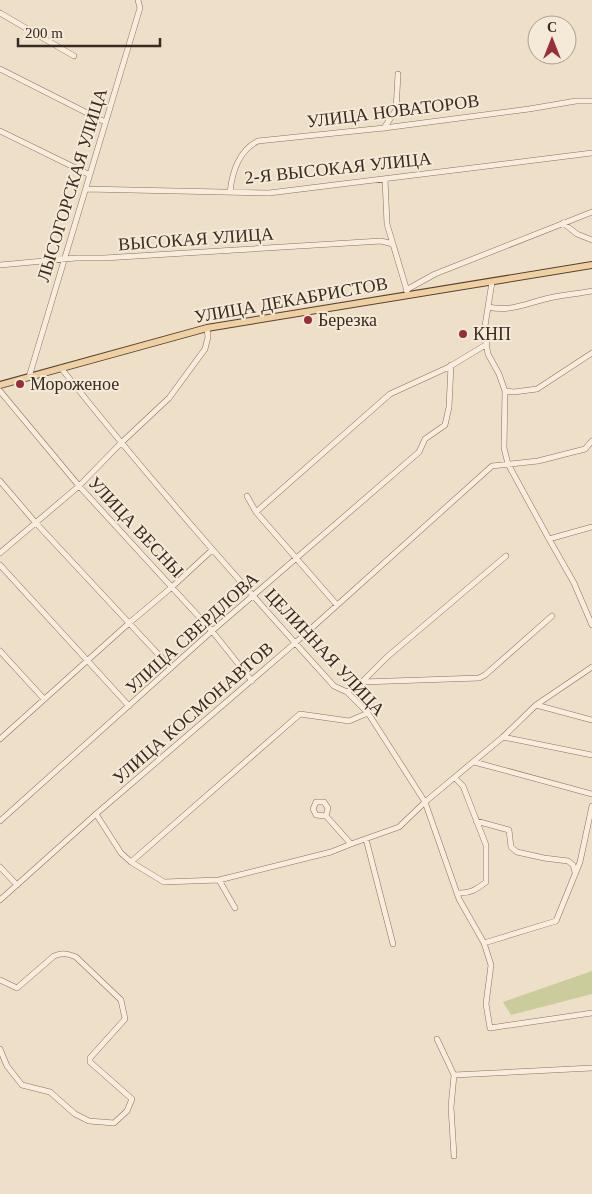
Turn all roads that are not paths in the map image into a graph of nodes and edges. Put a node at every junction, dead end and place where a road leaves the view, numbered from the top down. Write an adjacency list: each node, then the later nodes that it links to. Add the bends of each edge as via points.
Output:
1 (138, 0): 7 (street, ЛЫСОГОРСКАЯ УЛИЦА, via 140,8)
2 (0, 13): 3 (street)
3 (74, 56)
4 (0, 69): 7 (street)
5 (398, 74): 8 (street, via 396,110)
6 (592, 101): 8 (street, УЛИЦА НОВАТОРОВ)
7 (105, 122): 11 (street, ЛЫСОГОРСКАЯ УЛИЦА)
8 (384, 128): 14 (street, УЛИЦА НОВАТОРОВ, via 258,141 248,148 234,170)
9 (0, 131): 11 (street)
10 (592, 152): 12 (street, 2-Я ВЫСОКАЯ УЛИЦА)
11 (90, 175): 13 (street, ЛЫСОГОРСКАЯ УЛИЦА)
12 (385, 179): 14 (street, 2-Я ВЫСОКАЯ УЛИЦА, via 269,193); 17 (street)
13 (86, 189): 14 (street, 2-Я ВЫСОКАЯ УЛИЦА); 21 (street, ЛЫСОГОРСКАЯ УЛИЦА)
14 (230, 192)
15 (592, 212): 16 (street)
16 (563, 223): 18 (street); 26 (street, via 435,274)
17 (390, 232): 19 (street); 20 (street)
18 (592, 240)
19 (381, 241): 20 (street, ВЫСОКАЯ УЛИЦА); 21 (street, ВЫСОКАЯ УЛИЦА)
20 (393, 244): 26 (street)
21 (63, 261): 22 (street, ВЫСОКАЯ УЛИЦА); 33 (street, ЛЫСОГОРСКАЯ УЛИЦА)
22 (0, 265)
23 (592, 265): 24 (main road, УЛИЦА ДЕКАБРИСТОВ)
24 (492, 282): 26 (main road, УЛИЦА ДЕКАБРИСТОВ); 27 (street)
25 (592, 291): 27 (street, via 510,309)
26 (407, 293): 28 (main road, УЛИЦА ДЕКАБРИСТОВ)
27 (488, 307): 29 (street, via 484,332)
28 (207, 328): 32 (main road, УЛИЦА ДЕКАБРИСТОВ); 39 (street, via 205,349 169,398)
29 (487, 344): 31 (street); 36 (street, via 488,354)
30 (592, 353): 36 (street, via 538,390)
31 (451, 365): 44 (street, via 390,394); 51 (street, УЛИЦА СВЕРДЛОВА, via 445,425 425,439 418,452)
32 (61, 368): 33 (main road, УЛИЦА ДЕКАБРИСТОВ); 39 (street, ЦЕЛИННАЯ УЛИЦА)
33 (29, 377): 34 (main road, УЛИЦА ДЕКАБРИСТОВ)
34 (0, 385)
35 (0, 391): 37 (street, УЛИЦА ВЕСНЫ)
36 (505, 391): 40 (street, via 504,448)
37 (3, 397): 42 (street, УЛИЦА ВЕСНЫ)
38 (592, 441): 40 (street, УЛИЦА КОСМОНАВТОВ, via 585,448 538,461)
39 (121, 443): 42 (street); 48 (street, ЦЕЛИННАЯ УЛИЦА)
40 (508, 464): 47 (street); 55 (street, УЛИЦА КОСМОНАВТОВ, via 492,466)
41 (0, 481): 45 (street)
42 (79, 486): 45 (street); 53 (street, УЛИЦА ВЕСНЫ)
43 (247, 496): 44 (street)
44 (256, 512): 51 (street)
45 (35, 522): 49 (street); 57 (street)
46 (592, 527): 47 (street)
47 (549, 539): 58 (street, via 574,583)
48 (212, 550): 53 (street); 54 (street, ЦЕЛИННАЯ УЛИЦА)
49 (0, 553)
50 (506, 556): 66 (street)
51 (297, 558): 54 (street, УЛИЦА СВЕРДЛОВА); 55 (street)
52 (0, 565): 62 (street)
53 (172, 587): 57 (street); 59 (street, УЛИЦА ВЕСНЫ)
54 (252, 597): 59 (street, УЛИЦА СВЕРДЛОВА); 60 (street, ЦЕЛИННАЯ УЛИЦА)
55 (337, 605): 60 (street, УЛИЦА КОСМОНАВТОВ)
56 (552, 616): 66 (street, via 479,678)
57 (128, 624): 62 (street); 64 (street)
58 (592, 625)
59 (212, 631): 64 (street, УЛИЦА СВЕРДЛОВА); 65 (street, УЛИЦА ВЕСНЫ)
60 (295, 643): 65 (street, УЛИЦА КОСМОНАВТОВ); 67 (street, ЦЕЛИННАЯ УЛИЦА, via 334,686)
61 (0, 650): 68 (street)
62 (87, 661): 68 (street); 70 (street)
63 (592, 667): 69 (street)
64 (170, 668): 70 (street, УЛИЦА СВЕРДЛОВА)
65 (252, 681): 82 (street, УЛИЦА КОСМОНАВТОВ)
66 (362, 682): 67 (street)
67 (347, 692): 71 (street, ЦЕЛИННАЯ УЛИЦА)
68 (44, 699): 74 (street)
69 (536, 705): 72 (street); 75 (street)
70 (129, 706): 84 (street, УЛИЦА СВЕРДЛОВА)
71 (368, 713): 80 (street, ЦЕЛИННАЯ УЛИЦА); 88 (street, via 349,721 300,714)
72 (592, 720)
73 (0, 730): 74 (street)
74 (2, 737)
75 (503, 737): 76 (street); 77 (street)
76 (592, 754)
77 (474, 762): 78 (street); 79 (street)
78 (455, 778): 80 (street); 85 (street, via 463,786)
79 (592, 794)
80 (425, 802): 86 (street, via 399,827); 93 (street, ЦЕЛИННАЯ УЛИЦА)
81 (592, 806): 90 (street)
82 (96, 814): 88 (street, via 121,853); 92 (street, УЛИЦА КОСМОНАВТОВ)
83 (326, 816): 87 (street)
84 (0, 821)
85 (476, 821): 90 (street, via 509,830 511,847 517,852 568,861); 93 (street, via 486,845 486,882 466,894)
86 (366, 839): 87 (street); 97 (street)
87 (351, 844): 91 (street)
88 (131, 862): 91 (street, via 164,882)
89 (0, 867): 92 (street)
90 (576, 872): 96 (street, via 556,921)
91 (219, 880): 95 (street)
92 (16, 885): 94 (street, УЛИЦА КОСМОНАВТОВ)
93 (457, 893): 96 (street, ЦЕЛИННАЯ УЛИЦА)
94 (0, 900)
95 (236, 908)
96 (484, 943): 99 (street, ЦЕЛИННАЯ УЛИЦА, via 490,965 486,1004 490,1028)
97 (393, 944)
98 (0, 980): 101 (street, via 17,988 54,956 68,954 76,957 121,1000 125,1019 90,1058 90,1062 132,1099 127,1111 114,1123 88,1121 50,1092 22,1085 7,1066)
99 (592, 1013)
100 (437, 1040): 103 (street)
101 (0, 1049)
102 (592, 1068): 103 (street)
103 (454, 1074): 104 (street, via 451,1107)
104 (454, 1156)

